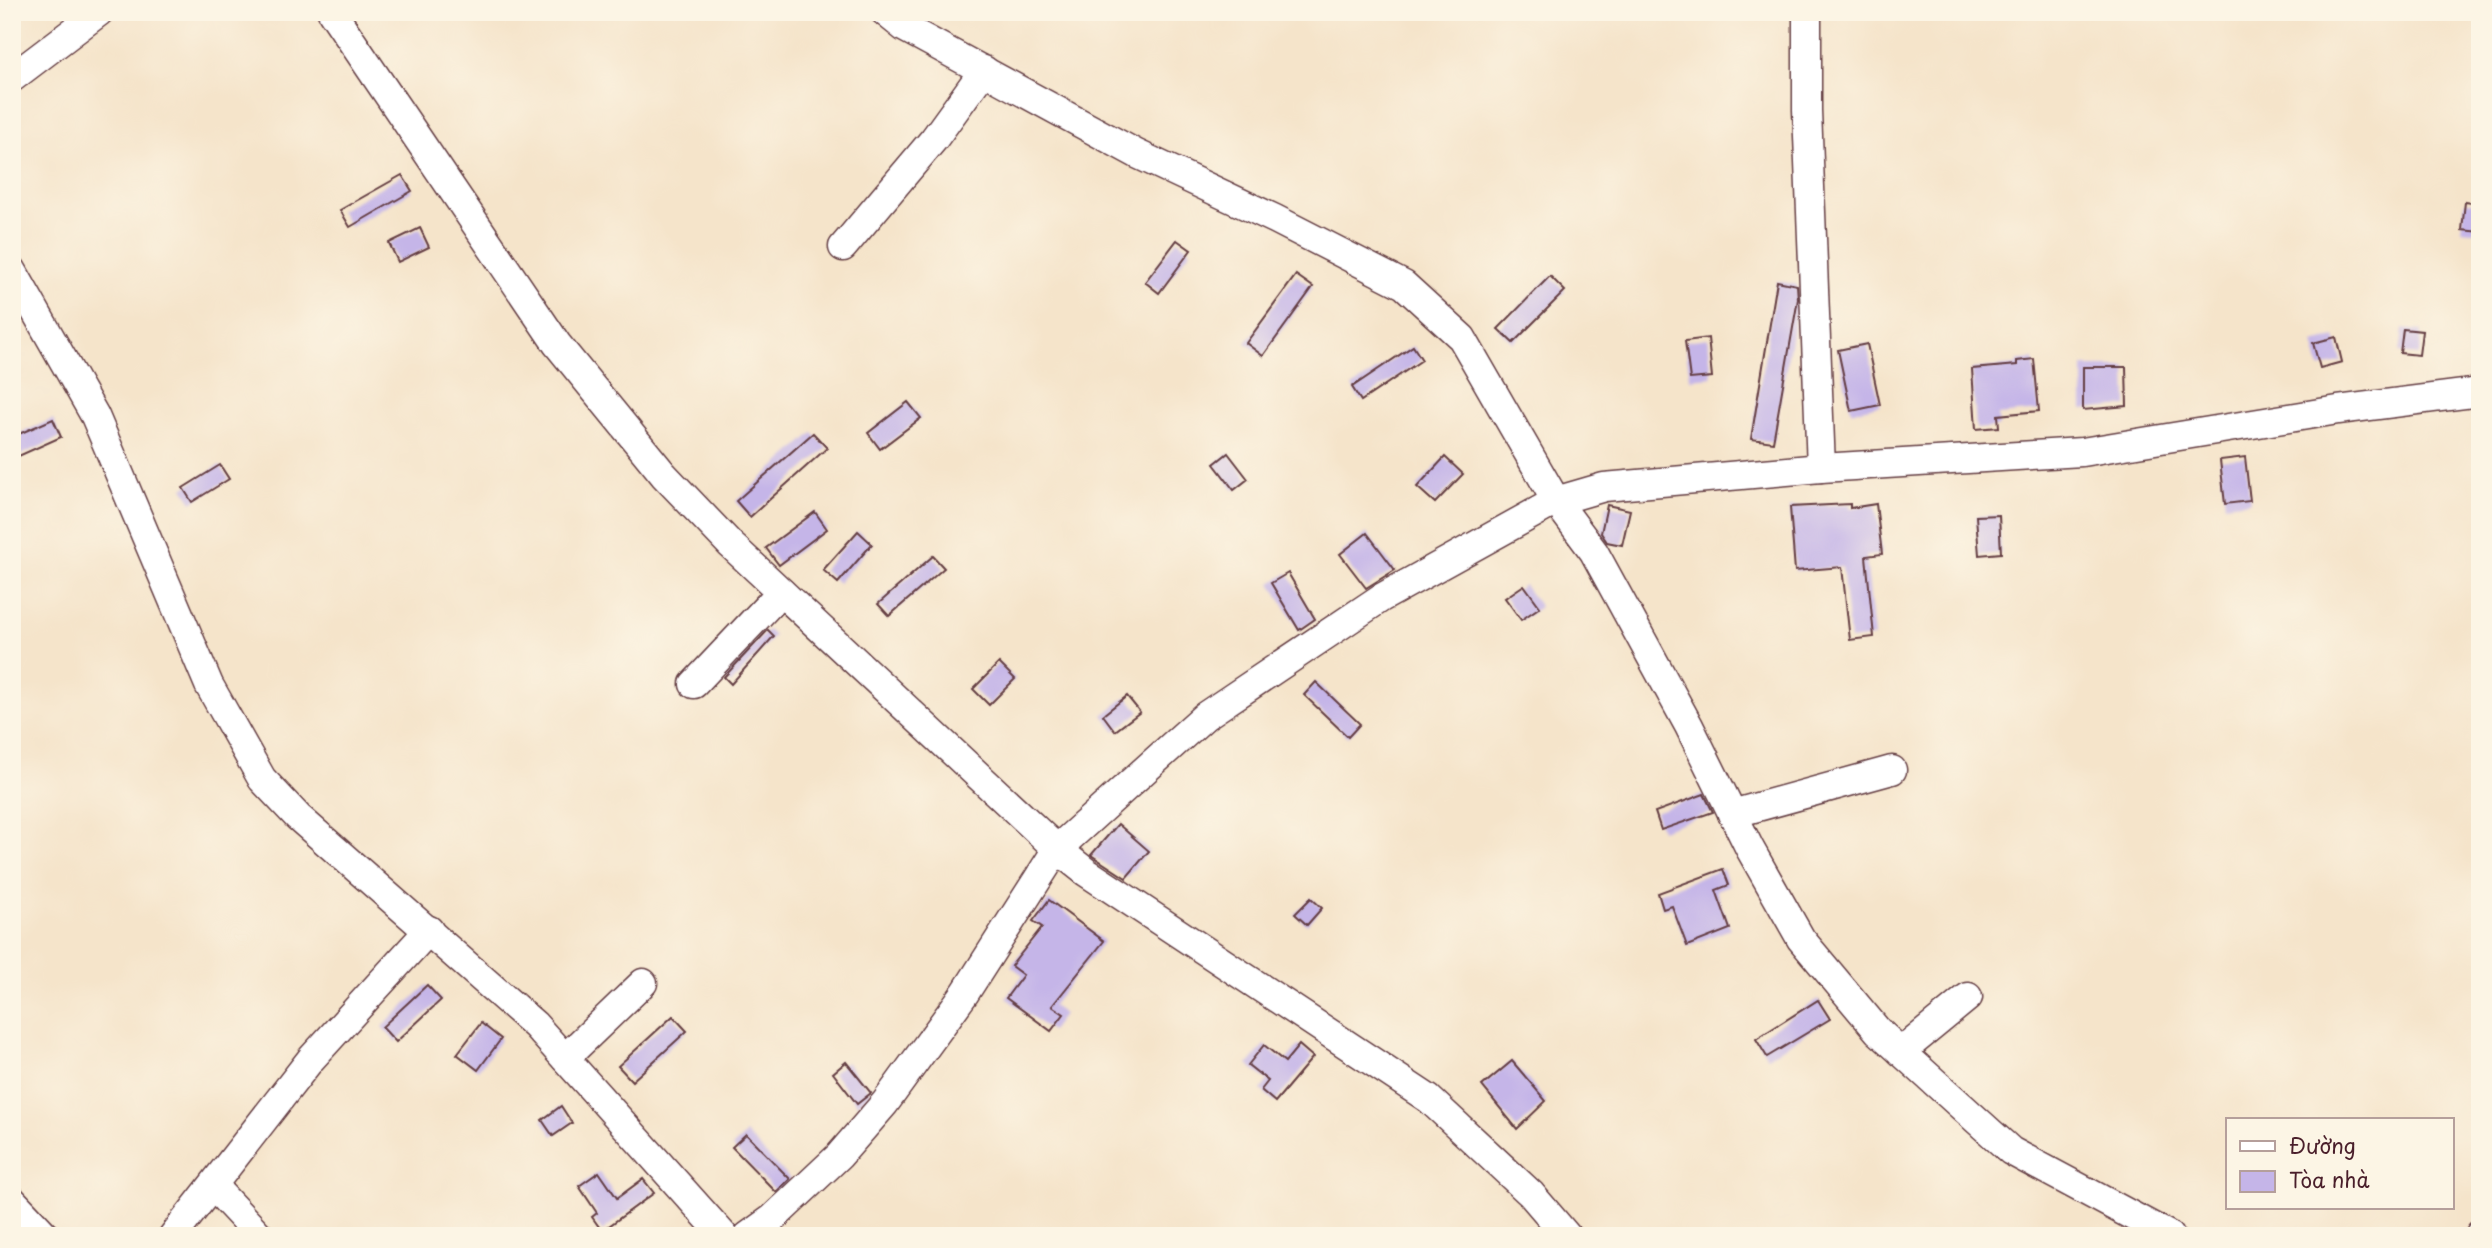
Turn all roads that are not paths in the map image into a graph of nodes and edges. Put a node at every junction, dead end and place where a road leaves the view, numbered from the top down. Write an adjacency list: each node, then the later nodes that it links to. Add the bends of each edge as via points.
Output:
1 (99, 12): 6 (street)
2 (332, 12): 12 (street, via 557,344 664,475)
3 (885, 12): 5 (street)
4 (1807, 12): 10 (street)
5 (984, 71): 7 (street); 11 (street, via 1137,154 1404,285 1462,338)
6 (12, 78)
7 (843, 247)
8 (12, 270): 17 (street, via 95,416 209,685 262,779 298,817)
9 (2480, 393): 10 (street, via 2338,410 2082,452)
10 (1821, 468): 11 (street, via 1604,487)
11 (1556, 501): 15 (street, via 1594,552); 16 (street, via 1381,598 1205,716)
12 (780, 592): 13 (street); 16 (street)
13 (694, 684)
14 (1892, 769): 15 (street)
15 (1732, 814): 20 (street, via 1801,939)
16 (1057, 849): 28 (street, via 965,993 885,1103 839,1156); 29 (street, via 1429,1099 1531,1194)
17 (429, 930): 21 (street, via 507,998); 22 (street, via 311,1059)
18 (643, 983): 21 (street)
19 (1968, 998): 20 (street)
20 (1901, 1052): 30 (street, via 2011,1152)
21 (565, 1058): 27 (street)
22 (213, 1186): 25 (street); 26 (street)
23 (12, 1200): 24 (street)
24 (46, 1236)
25 (173, 1236)
26 (260, 1236)
27 (724, 1236)
28 (748, 1236)
29 (1567, 1236)
30 (2170, 1236)

